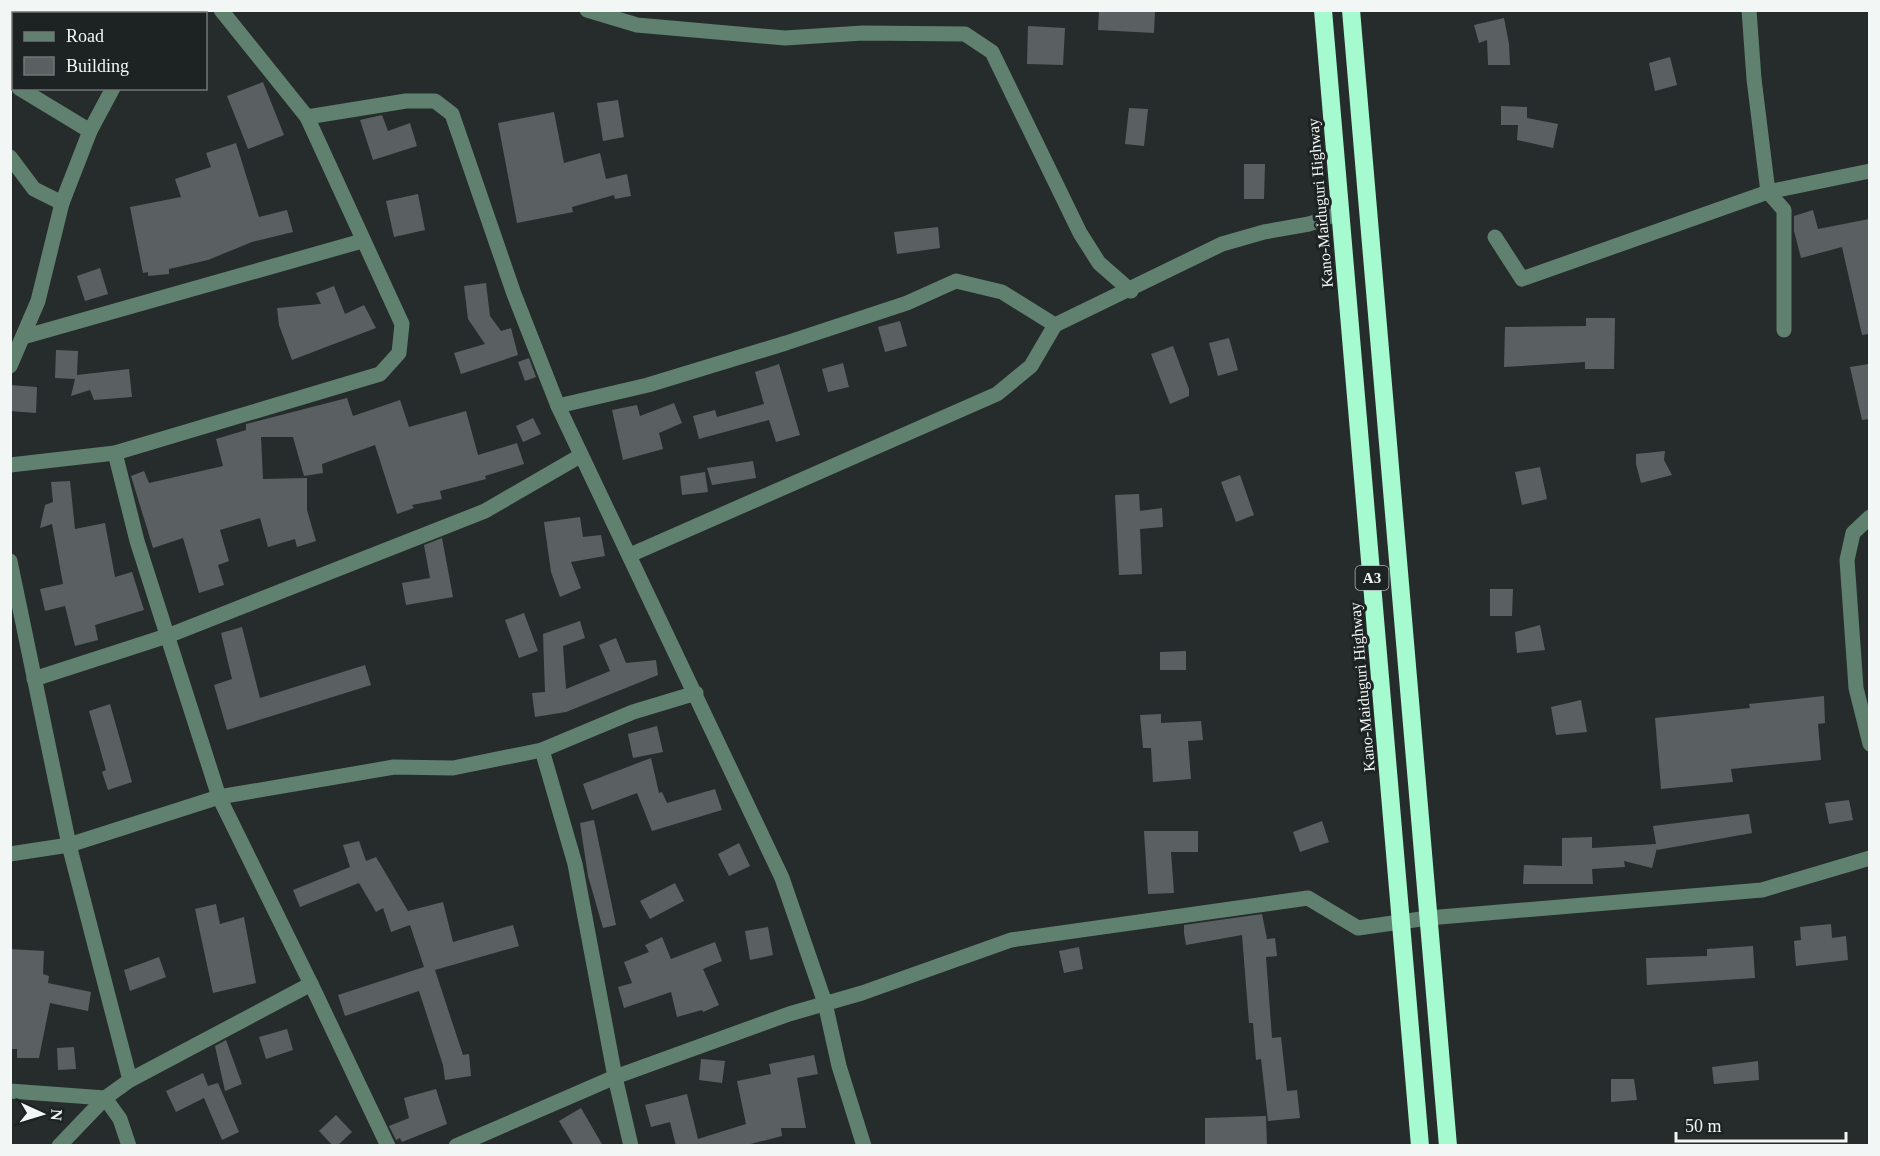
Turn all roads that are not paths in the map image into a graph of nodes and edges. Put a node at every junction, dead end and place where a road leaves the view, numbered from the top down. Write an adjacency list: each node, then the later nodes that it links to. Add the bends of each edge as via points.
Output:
1 (221, 10): 8 (street)
2 (587, 10): 17 (street, via 637,24 773,37 965,34 992,52 1080,233 1099,263)
3 (1323, 10): 14 (highway, Kano-Maiduguri Highway / A3)
4 (1351, 10): 38 (highway, A3)
5 (1749, 10): 12 (street)
6 (22, 90): 9 (street)
7 (112, 90): 9 (street)
8 (307, 117): 16 (street); 22 (street, via 406,101 435,101 452,114 514,294)
9 (90, 131): 13 (street)
10 (10, 156): 13 (street, via 34,189)
11 (1869, 171): 12 (street)
12 (1768, 192): 15 (street, via 1522,279); 19 (street, via 1784,210)
13 (62, 202): 20 (street, via 38,302)
14 (1341, 213): 17 (street, via 1222,244); 39 (highway, Kano-Maiduguri Highway / A3)
15 (1496, 237)
16 (362, 241): 20 (street); 23 (street, via 402,324 399,353 380,374)
17 (1131, 291): 18 (street)
18 (1055, 326): 22 (street, via 1002,292 956,281 907,303 786,343 648,385); 27 (street, via 1031,366 997,394)
19 (1784, 330)
20 (23, 337): 21 (street)
21 (10, 366)
22 (558, 406): 24 (street)
23 (115, 453): 25 (street); 29 (street, via 137,541)
24 (580, 456): 27 (street); 29 (street, via 485,511)
25 (10, 465)
26 (1869, 517): 32 (street, via 1853,533 1846,560 1856,688)
27 (630, 555): 31 (street)
28 (10, 561): 30 (street)
29 (170, 635): 30 (street); 34 (street)
30 (34, 679): 35 (street)
31 (696, 693): 33 (street, via 633,712); 41 (street, via 782,878)
32 (1869, 744)
33 (542, 750): 34 (street, via 453,768 394,767); 42 (street, via 575,864)
34 (219, 797): 35 (street); 40 (street)
35 (69, 845): 36 (street); 43 (street)
36 (10, 854)
37 (1869, 858): 38 (street, via 1762,890)
38 (1428, 918): 39 (street); 53 (highway, A3)
39 (1401, 921): 41 (street, via 1358,928 1308,898 1201,912 1011,940); 52 (highway, Kano-Maiduguri Highway / A3)
40 (311, 984): 43 (street); 48 (street)
41 (825, 1003): 42 (street); 51 (street, via 839,1066)
42 (615, 1077): 49 (street); 50 (street)
43 (130, 1080): 45 (street)
44 (10, 1091): 45 (street)
45 (105, 1098): 46 (street); 47 (street, via 120,1119)
46 (59, 1146)
47 (129, 1146)
48 (388, 1146)
49 (456, 1146)
50 (631, 1146)
51 (864, 1146)
52 (1420, 1146)
53 (1448, 1146)

